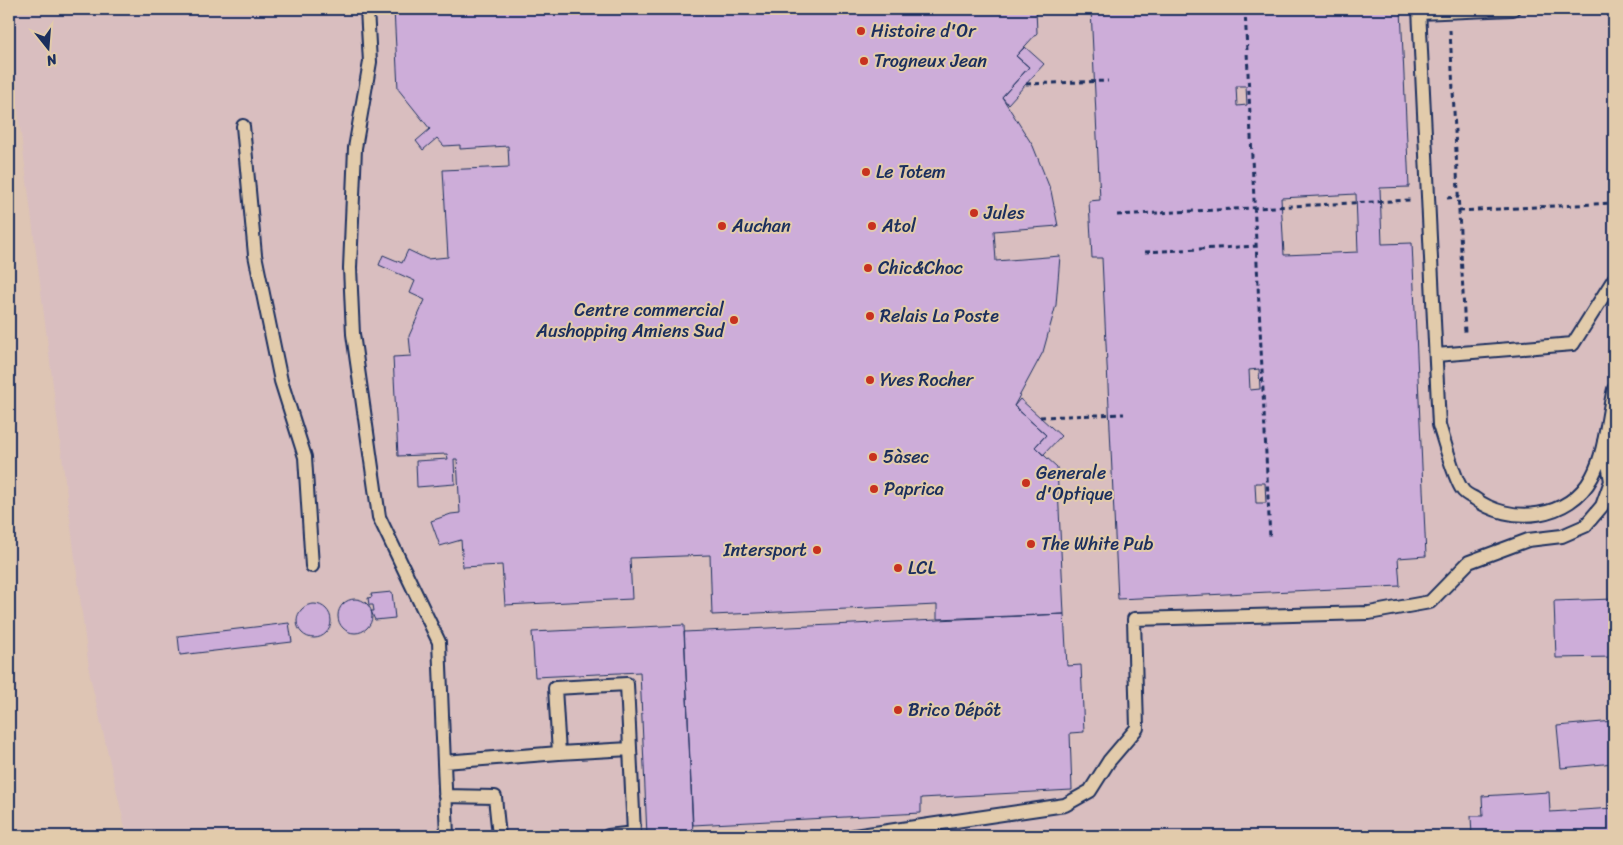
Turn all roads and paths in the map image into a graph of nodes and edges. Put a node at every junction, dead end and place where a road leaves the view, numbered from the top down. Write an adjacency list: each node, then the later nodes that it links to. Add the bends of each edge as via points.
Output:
1 (368, 9): 27 (lane, via 370,62 355,148 350,268 353,334 379,517 439,642)
2 (1245, 9): 14 (path)
3 (1514, 9): 5 (lane)
4 (1419, 11): 5 (lane); 10 (lane)
5 (1449, 11): 9 (path)
6 (1108, 81): 7 (path)
7 (1026, 84)
8 (243, 126): 24 (lane, via 255,255 281,381 305,457)
9 (1459, 197): 10 (path); 12 (path)
10 (1429, 199): 13 (path); 18 (lane)
11 (1614, 203): 12 (path)
12 (1459, 211): 17 (path)
13 (1117, 215)
14 (1256, 247): 15 (path); 23 (path)
15 (1145, 253)
16 (1614, 279): 17 (lane, via 1573,344)
17 (1466, 353): 18 (lane)
18 (1436, 355): 22 (lane, via 1439,425 1461,489 1488,509 1513,516 1545,513 1575,500 1592,477)
19 (1614, 389): 22 (lane)
20 (1124, 414): 21 (path)
21 (1040, 417)
22 (1604, 441): 32 (lane, via 1611,481 1602,506 1585,526 1562,536 1528,540 1469,562 1430,602 1369,613 1134,619 1137,728 1109,761 1090,791 1065,805)
23 (1270, 539)
24 (312, 566)
25 (630, 749): 26 (lane); 26 (lane, via 627,684 600,685 556,688); 31 (lane, via 634,833)
26 (559, 753): 27 (lane)
27 (444, 762): 28 (lane)
28 (445, 796): 29 (lane); 30 (lane, via 495,797)
29 (447, 836)
30 (499, 836)
31 (608, 836)
32 (854, 836)

